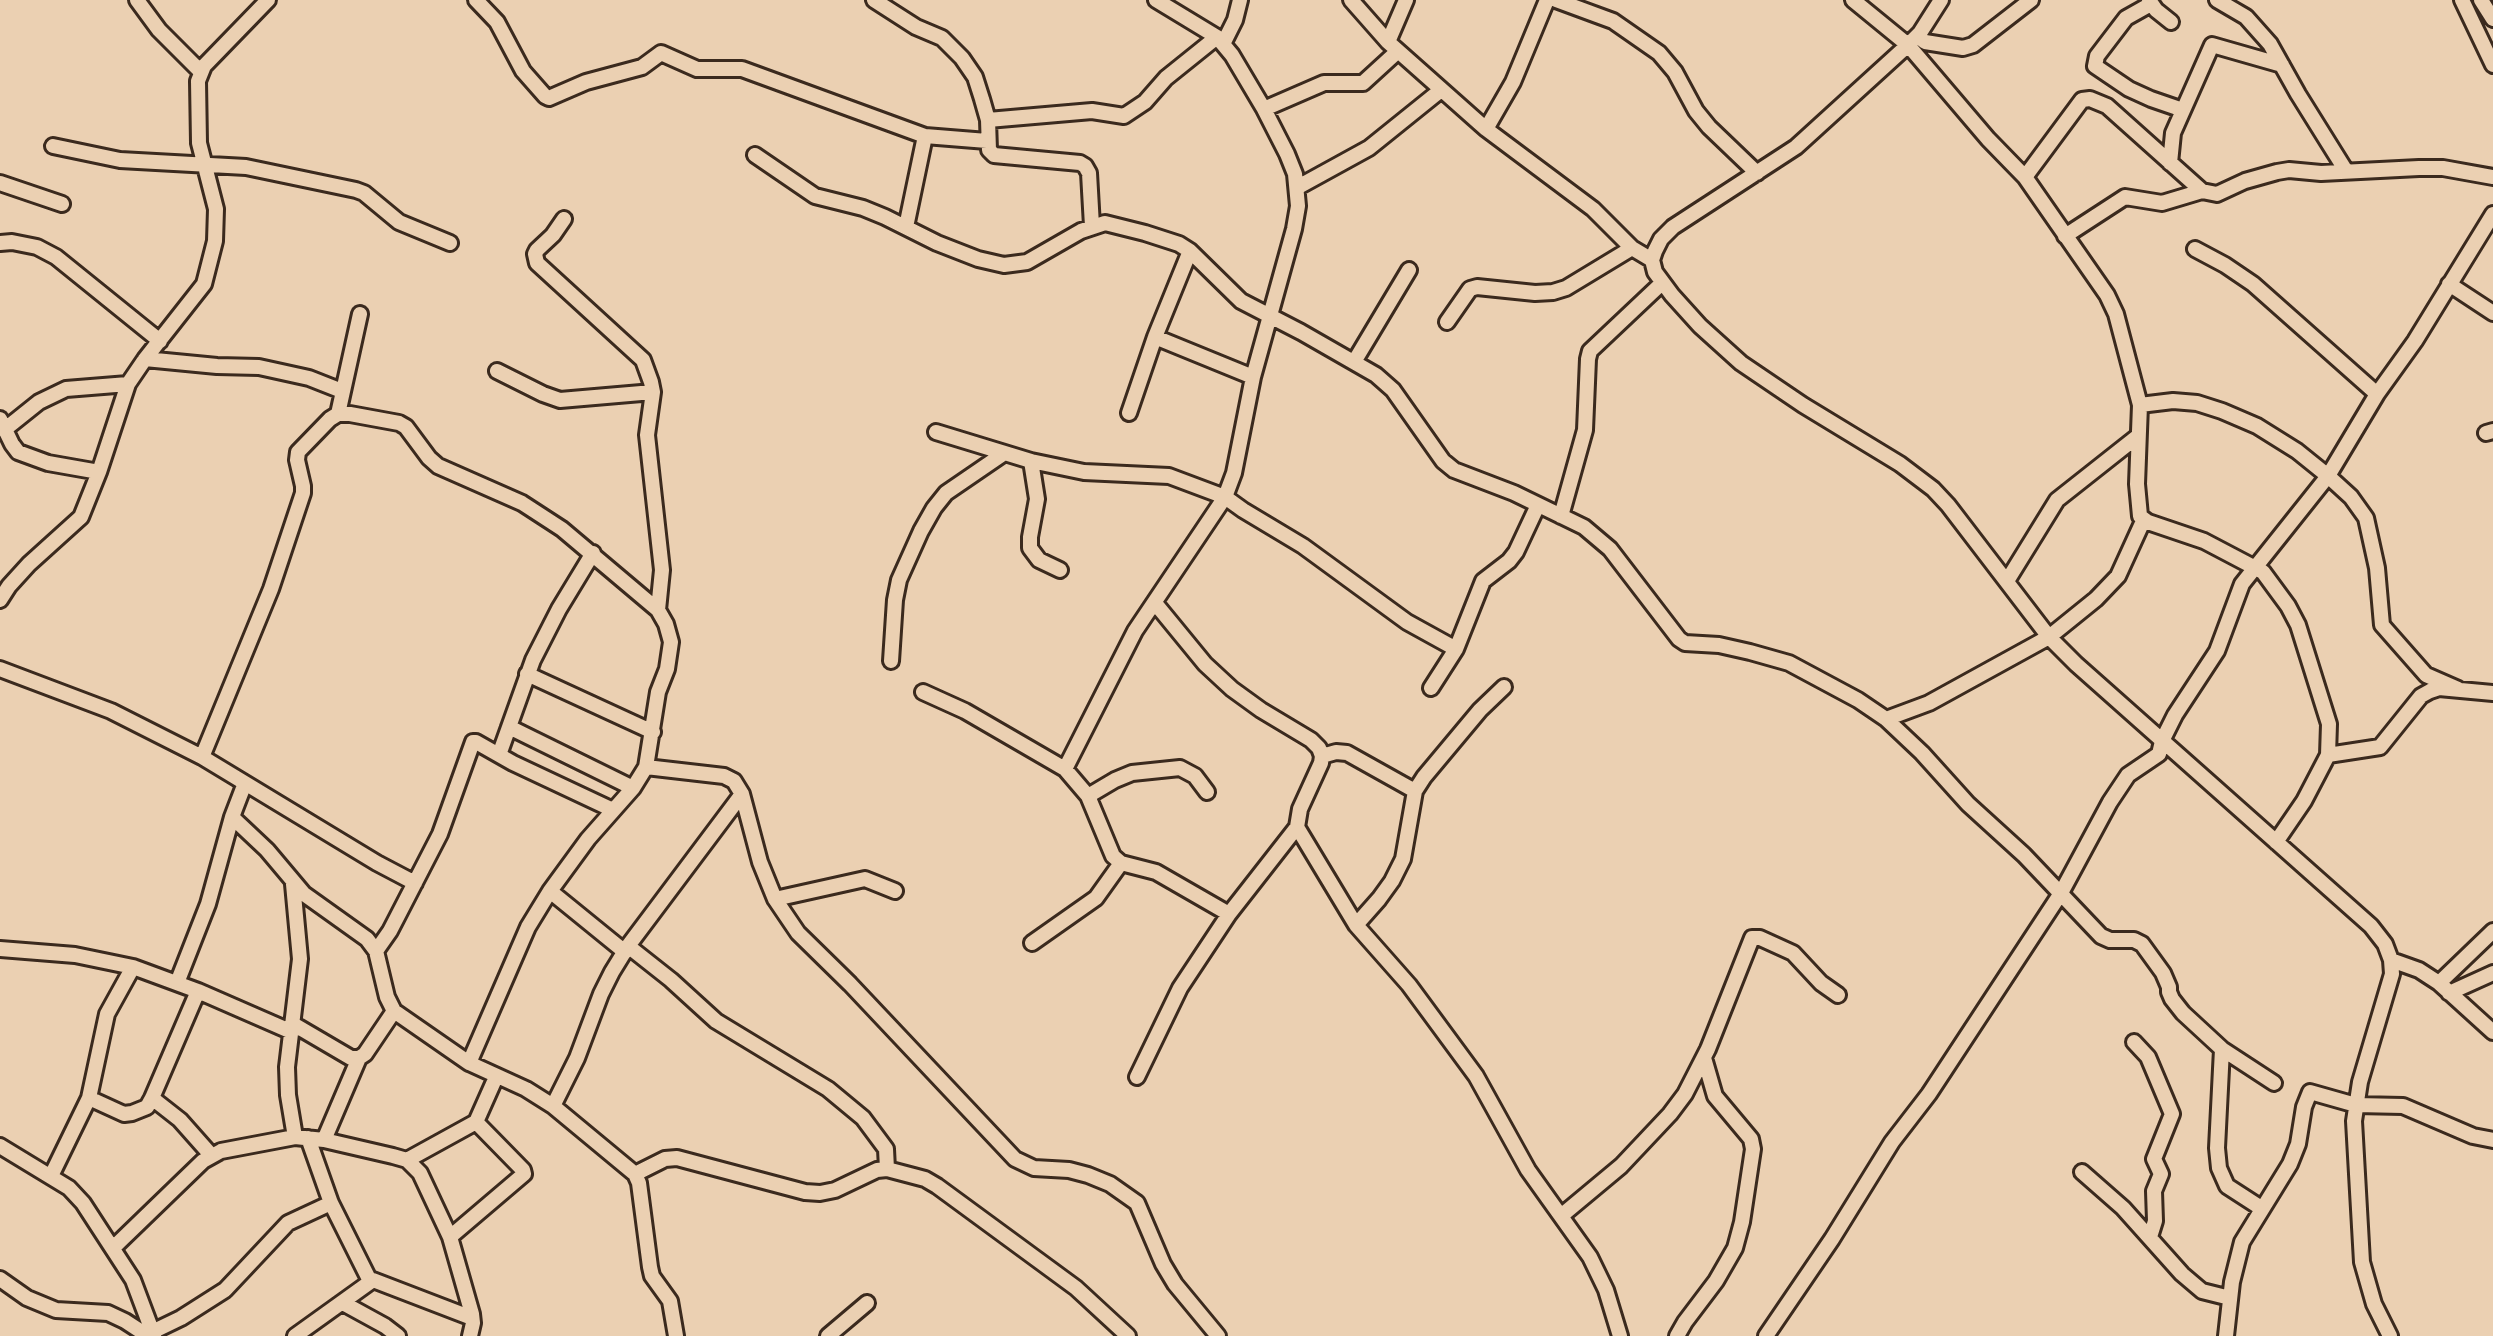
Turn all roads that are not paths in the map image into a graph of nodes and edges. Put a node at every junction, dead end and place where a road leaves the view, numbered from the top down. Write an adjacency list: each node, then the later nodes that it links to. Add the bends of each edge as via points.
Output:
1 (137, 0): 25 (street)
2 (268, 0): 25 (street)
3 (476, 0): 31 (street, via 497,22 523,71 549,98 642,67 661,53 697,69 742,69)
4 (874, 0): 29 (street, via 942,38 962,58 975,77)
5 (1156, 0): 20 (street)
6 (1240, 0): 20 (street, via 1235,20)
7 (1351, 0): 22 (street)
8 (1406, 0): 22 (street)
9 (1547, 0): 30 (street, via 1513,82)
10 (1556, 0): 38 (street, via 1613,21 1659,53 1709,127)
11 (1853, 0): 21 (street)
12 (1941, 0): 21 (street)
13 (2031, 0): 21 (street, via 1973,45)
14 (2217, 0): 23 (street, via 2246,17)
15 (2462, 0): 24 (street)
16 (2481, 0): 18 (street)
17 (2150, 2): 19 (street); 28 (street, via 2126,18 2095,66 2140,94)
18 (2493, 19)
19 (2171, 22)
20 (1220, 40): 27 (street); 29 (street, via 1124,116 1092,111)
21 (1913, 40): 38 (street, via 1796,147); 39 (street, via 1988,139)
22 (1393, 46): 26 (street); 27 (street, via 1363,83 1324,83)
23 (2282, 65): 28 (street, via 2212,45); 37 (street)
24 (2493, 65)
25 (201, 72): 35 (street, via 199,143)
26 (1441, 90): 30 (street); 42 (street, via 1369,148)
27 (1264, 109): 42 (street)
28 (2183, 110): 36 (street, via 2173,133)
29 (988, 120): 32 (street)
30 (1486, 129): 52 (street, via 1593,209)
31 (925, 136): 32 (street); 48 (street)
32 (987, 141): 47 (street, via 989,150 1000,157 1085,166)
33 (53, 146): 35 (street, via 120,160)
34 (755, 155): 48 (street, via 815,196 863,208)
35 (204, 163): 51 (street, via 356,190 399,222); 64 (street, via 216,209 209,266 196,297)
36 (2170, 163): 39 (street, via 2107,106 2090,99 2082,100); 43 (street)
37 (2346, 171): 40 (street, via 2443,168); 43 (street, via 2289,170 2217,194)
38 (1757, 173): 55 (street, via 1673,227)
39 (2025, 177): 49 (street)
40 (2493, 177)
41 (0, 183): 44 (street)
42 (1298, 187): 61 (street, via 1294,229)
43 (2202, 191): 49 (street, via 2162,203 2125,197)
44 (62, 204)
45 (2493, 214): 58 (street)
46 (564, 219): 71 (street, via 537,250 537,263 643,360)
47 (1092, 226): 48 (street, via 1015,265 978,259); 54 (street, via 1117,225)
48 (906, 227)
49 (2065, 236): 73 (street, via 2116,314)
50 (0, 243): 64 (street, via 37,247 56,257)
51 (450, 243)
52 (1632, 248): 55 (street); 62 (street, via 1553,292 1470,289)
53 (2195, 249): 72 (street, via 2253,284)
54 (1190, 251): 61 (street, via 1241,301); 63 (street)
55 (1652, 260): 57 (street)
56 (1409, 270): 66 (street)
57 (1662, 283): 85 (street, via 1590,351 1585,430); 90 (street, via 1741,363 1933,489)
58 (2449, 284): 59 (street); 72 (street)
59 (2493, 313)
60 (360, 314): 70 (street)
61 (1270, 315): 66 (street); 68 (street)
62 (1447, 322)
63 (1155, 337): 68 (street); 74 (street)
64 (160, 341): 65 (street)
65 (145, 359): 69 (street); 70 (street, via 259,367)
66 (1354, 362): 84 (street, via 1393,390 1454,470)
67 (497, 371): 71 (street, via 560,400)
68 (1253, 377): 83 (street)
69 (128, 384): 76 (street, via 66,389); 81 (street)
70 (342, 391): 75 (street)
71 (653, 392): 93 (street, via 647,435 662,570)
72 (2377, 394): 82 (street)
73 (2140, 405): 78 (street); 82 (street, via 2173,401 2222,411 2257,426)
74 (1129, 413)
75 (338, 414): 87 (street, via 399,423 438,466 522,503); 111 (street, via 298,452 303,493 271,589)
76 (2, 425): 81 (street, via 18,452)
77 (936, 432): 79 (street)
78 (2138, 436): 86 (street, via 2139,512); 90 (street, via 2057,500)
79 (1003, 454): 80 (street); 96 (street, via 946,493 921,531 899,580)
80 (1031, 461): 83 (street, via 1084,472 1169,476); 89 (street, via 1037,499 1030,548 1039,560)
81 (99, 472): 91 (street, via 81,517 29,564)
82 (2328, 476): 88 (street); 101 (street, via 2366,518 2382,625 2426,675)
83 (1225, 497): 92 (street); 95 (street, via 1407,622)
84 (1538, 505): 85 (street); 95 (street, via 1516,552 1483,581)
85 (1561, 516): 104 (street, via 1610,549 1685,643 1719,645 1789,663)
86 (2144, 519): 88 (street); 94 (street, via 2118,576)
87 (593, 553): 93 (street); 98 (street)
88 (2255, 567): 107 (street, via 2242,584 2217,651); 109 (street, via 2298,625 2329,724)
89 (1060, 570)
90 (2007, 581): 94 (street)
91 (0, 600)
92 (1155, 603): 110 (street, via 1232,689 1311,740); 113 (street, via 1117,663)
93 (658, 610): 106 (street, via 671,642)
94 (2049, 637): 104 (street, via 1929,703); 107 (street)
95 (1456, 649): 100 (street)
96 (891, 661)
97 (0, 669): 111 (street, via 111,711)
98 (527, 674): 105 (street); 106 (street)
99 (1504, 687): 116 (street)
100 (1431, 688)
101 (2458, 689): 103 (street); 109 (street, via 2439,688 2421,696 2380,747)
102 (923, 692): 113 (street)
103 (2493, 693)
104 (1886, 719): 129 (street)
105 (509, 727): 108 (street); 115 (street)
106 (653, 732): 112 (street)
107 (2162, 741): 123 (street); 129 (street, via 2159,754 2122,784)
108 (499, 755): 120 (street); 125 (street, via 476,742 471,745 440,834)
109 (2328, 755): 123 (street)
110 (1322, 756): 116 (street, via 1347,753); 122 (street)
111 (202, 757): 114 (street)
112 (646, 767): 115 (street); 118 (street, via 724,776)
113 (1065, 769): 119 (street)
114 (245, 783): 121 (street); 125 (street)
115 (633, 788): 120 (street)
116 (1415, 791): 132 (street, via 1403,859)
117 (1207, 792): 119 (street, via 1180,768 1132,773)
118 (742, 794): 130 (street); 136 (street)
119 (1088, 796): 124 (street, via 1113,856)
120 (613, 810): 127 (street)
121 (232, 817): 126 (street); 141 (street, via 208,904)
122 (1297, 827): 131 (street); 132 (street)
123 (2276, 842): 138 (street, via 2371,926)
124 (1121, 863): 131 (street, via 1156,872); 134 (street, via 1096,898)
125 (415, 883): 137 (street)
126 (293, 884): 137 (street, via 357,930); 146 (street, via 300,959)
127 (550, 891): 136 (street); 152 (street, via 528,927)
128 (895, 891): 130 (street, via 865,879)
129 (2061, 893): 149 (street, via 2105,939 2128,938 2142,944 2163,973 2172,999); 192 (street)
130 (775, 899): 189 (street, via 798,933 1015,1159 1034,1168 1088,1175 1137,1203 1175,1284)
131 (1229, 914): 154 (street, via 1180,988)
132 (1356, 925): 172 (street, via 1409,985 1476,1076 1528,1170)
133 (2493, 931): 142 (street)
134 (1032, 943)
135 (0, 949): 139 (street, via 75,955)
136 (626, 949): 159 (street); 166 (street, via 716,1021 828,1089 863,1118 886,1149)
137 (376, 951): 145 (street)
138 (2391, 960): 142 (street, via 2419,970); 158 (street, via 2392,974)
139 (133, 967): 141 (street); 156 (street, via 107,1014)
140 (2493, 973): 142 (street)
141 (177, 983): 143 (street)
142 (2444, 988): 147 (street)
143 (198, 991): 146 (street); 157 (street)
144 (1838, 995): 151 (street, via 1793,953 1752,938)
145 (394, 1011): 150 (street); 152 (street)
146 (292, 1028): 150 (street); 161 (street, via 287,1081)
147 (2493, 1032)
148 (2134, 1042): 174 (street, via 2148,1057 2172,1114 2154,1159 2161,1174)
149 (2222, 1049): 155 (street); 171 (street, via 2219,1168 2227,1186)
150 (359, 1058): 161 (street)
151 (1704, 1058): 172 (street, via 1685,1094 1646,1141); 191 (street, via 1715,1096 1751,1139 1753,1149 1735,1248)
152 (469, 1063): 153 (street)
153 (496, 1077): 159 (street); 160 (street)
154 (1137, 1077)
155 (2274, 1083)
156 (89, 1098): 157 (street, via 124,1114 147,1107); 169 (street)
157 (152, 1098): 164 (street)
158 (2356, 1105): 162 (street, via 2403,1106); 171 (street, via 2310,1092 2294,1154); 194 (street, via 2362,1262)
159 (553, 1106): 168 (street)
160 (476, 1122): 165 (street); 173 (street, via 524,1174)
161 (309, 1138): 164 (street, via 247,1144); 165 (street); 170 (street)
162 (2493, 1140)
163 (0, 1146): 169 (street)
164 (211, 1155): 175 (street)
165 (407, 1160): 173 (street, via 420,1173)
166 (887, 1169): 168 (street, via 820,1193 677,1158); 188 (street, via 937,1186 1076,1288)
167 (2082, 1172): 174 (street)
168 (635, 1174): 186 (street, via 652,1276 670,1301)
169 (51, 1176): 175 (street, via 83,1203)
170 (331, 1203): 177 (street); 182 (street, via 288,1223 225,1290)
171 (2261, 1208): 178 (street, via 2242,1242)
172 (1561, 1216): 190 (street, via 1590,1257)
173 (450, 1237): 181 (street)
174 (2150, 1237): 178 (street, via 2202,1291)
175 (113, 1248): 182 (street, via 133,1280)
176 (0, 1279): 182 (street, via 56,1310 108,1313)
177 (370, 1281): 179 (street); 181 (street)
178 (2230, 1298): 193 (street)
179 (343, 1303): 183 (street); 184 (street)
180 (867, 1303): 187 (street)
181 (472, 1318): 185 (street)
182 (151, 1335)
183 (295, 1336)
184 (398, 1336)
185 (470, 1336)
186 (676, 1336)
187 (828, 1336)
188 (1128, 1336)
189 (1218, 1336)
190 (1620, 1336)
191 (1677, 1336)
192 (1766, 1336)
193 (2226, 1336)
194 (2390, 1336)

